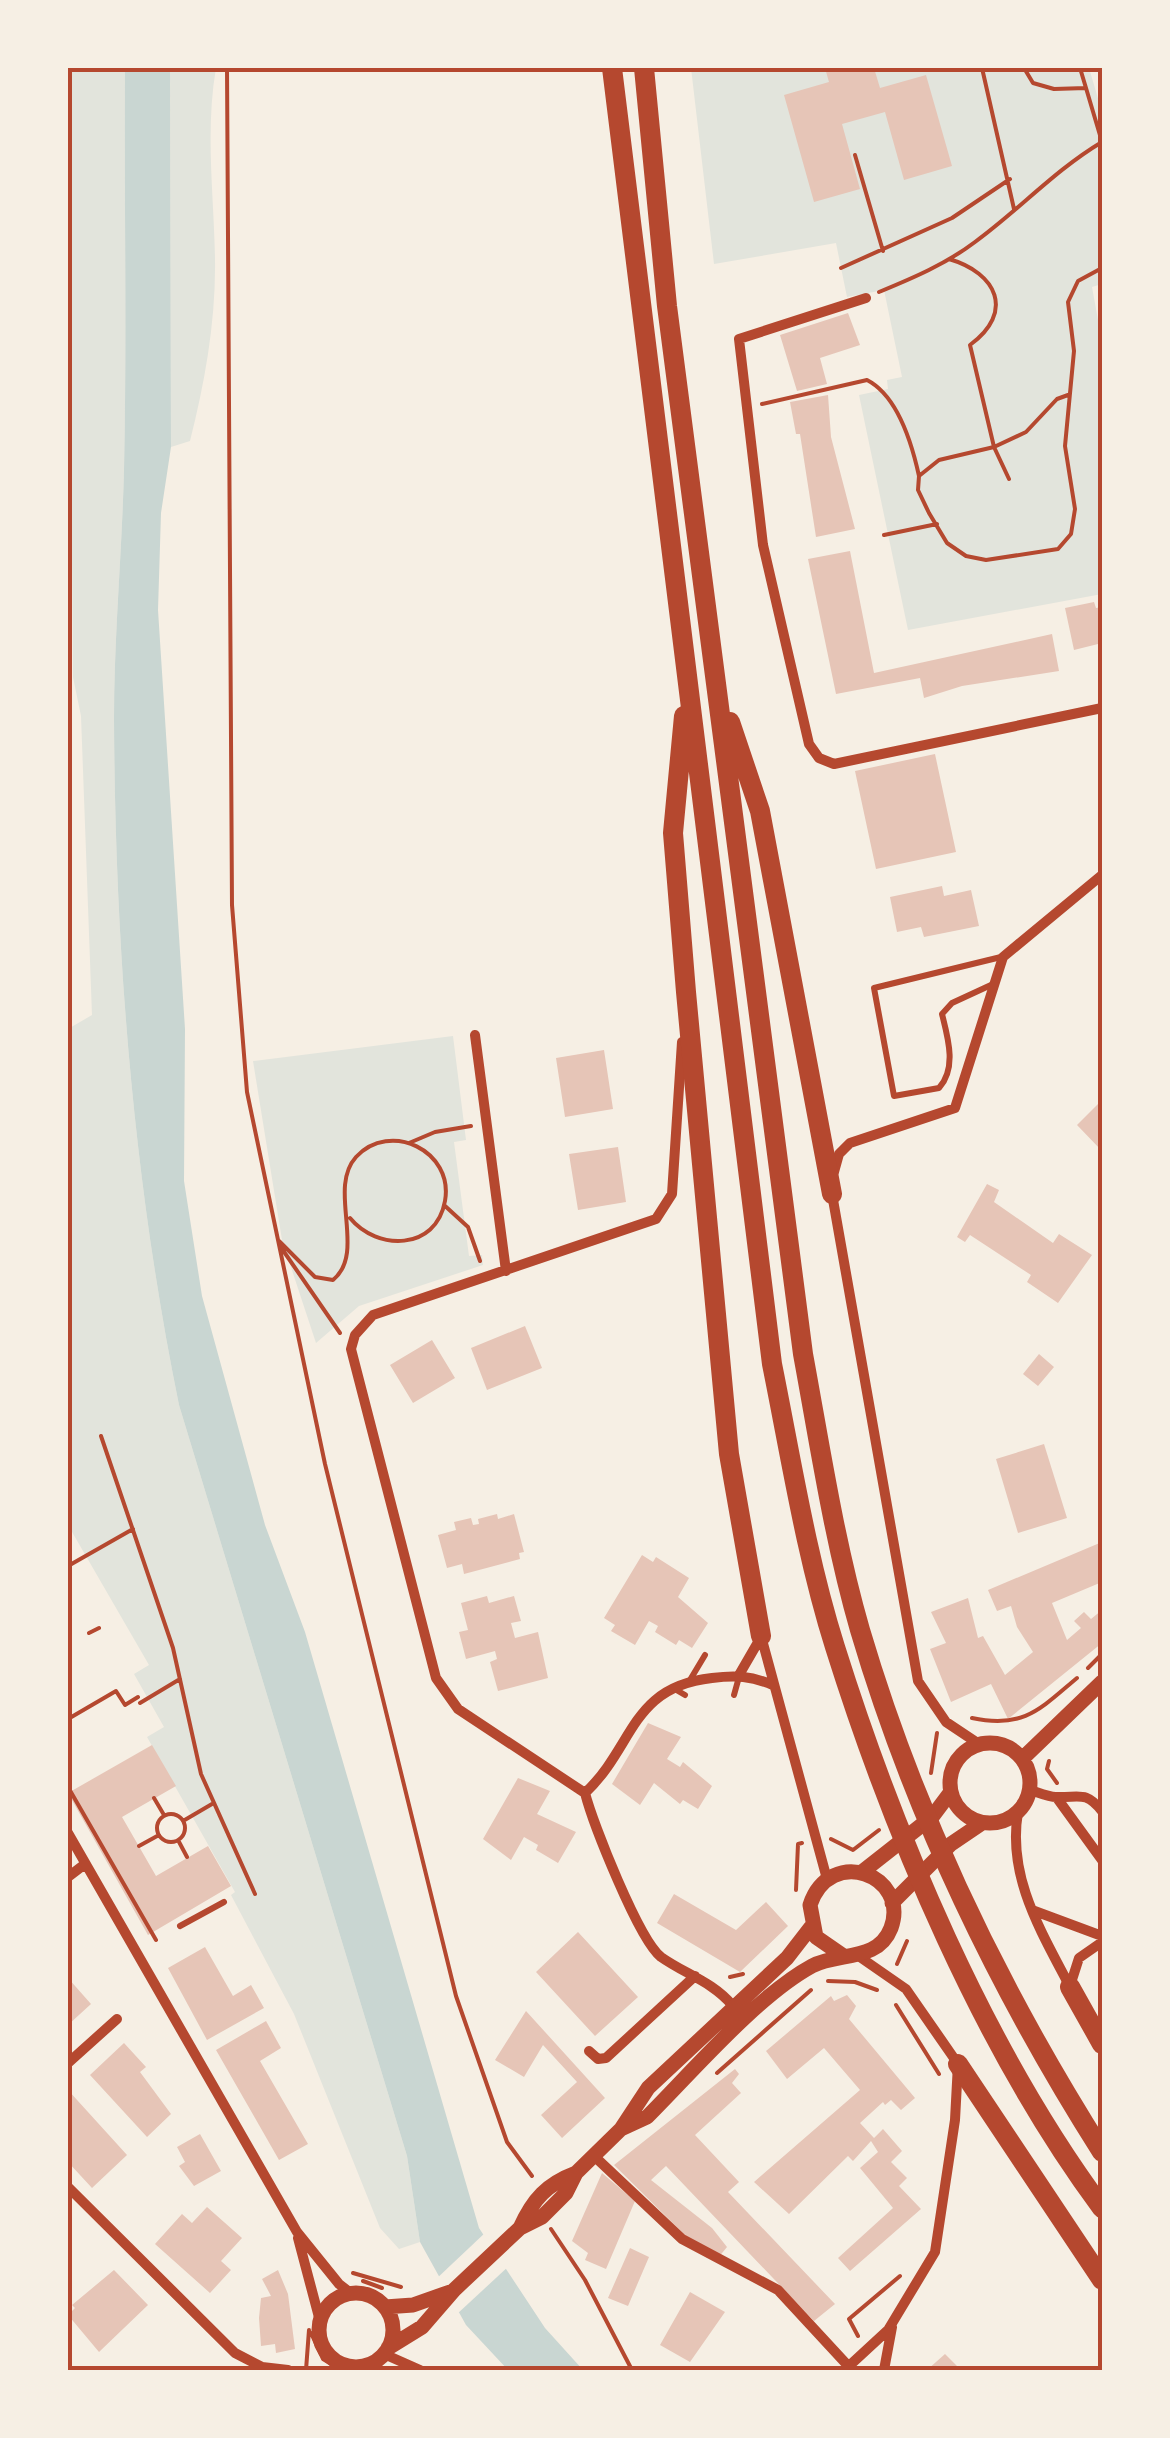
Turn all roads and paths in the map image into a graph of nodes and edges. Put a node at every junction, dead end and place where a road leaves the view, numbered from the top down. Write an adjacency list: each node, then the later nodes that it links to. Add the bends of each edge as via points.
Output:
1 (227, 68): 39 (path, via 232,905 246,1092)
2 (612, 68): 26 (highway)
3 (644, 68): 11 (highway)
4 (656, 68): 11 (highway)
5 (982, 68): 12 (path)
6 (1024, 68): 8 (path, via 1033,83)
7 (1080, 68): 8 (path)
8 (1086, 88): 9 (path)
9 (1102, 143): 13 (path, via 1069,161)
10 (855, 154): 14 (path)
11 (650, 157): 27 (highway)
12 (1010, 179): 13 (path); 14 (path, via 952,218)
13 (1014, 210): 15 (path)
14 (882, 251): 16 (path)
15 (949, 260): 18 (path); 21 (path, via 984,276 996,293 995,315 970,345)
16 (840, 268)
17 (1102, 268): 19 (path, via 1078,282 1068,302 1074,350)
18 (866, 298): 20 (street, via 738,340)
19 (1068, 395): 21 (path, via 1026,432); 24 (path, via 1066,459 1075,509 1071,534 1058,550 976,559 954,549)
20 (745, 407): 22 (path, via 867,380 899,418); 28 (street, via 763,545 809,744 818,758 834,764)
21 (994, 447): 22 (path, via 938,460); 23 (path)
22 (919, 476): 24 (path, via 918,490)
23 (1009, 479)
24 (937, 524): 25 (path)
25 (884, 536)
26 (688, 675): 32 (highway, via 673,833); 113 (highway, via 772,1364 834,1644 923,1885 1000,2041)
27 (715, 678): 36 (highway, via 760,811); 108 (highway, via 804,1354 860,1630 908,1764 994,1964)
28 (1102, 708)
29 (1102, 879): 30 (street)
30 (1002, 957): 31 (street); 31 (lane, via 874,988 894,1096 939,1088 950,1059 942,1014)
31 (991, 985): 36 (street, via 955,1108 850,1143 839,1154)
32 (686, 992): 40 (street, via 672,1194 656,1218); 48 (highway, via 728,1454)
33 (475, 1035): 40 (street)
34 (486, 1124): 35 (path)
35 (409, 1143): 37 (path, via 441,1170); 38 (path, via 386,1140 357,1156 343,1186)
36 (832, 1194): 59 (street, via 918,1681)
37 (444, 1205): 38 (path, via 431,1228 403,1242 373,1238); 41 (path, via 461,1216 475,1239)
38 (350, 1218): 39 (path, via 341,1271 328,1281 302,1267)
39 (276, 1239): 42 (path); 111 (path, via 456,1996 507,2142)
40 (506, 1271): 41 (street)
41 (482, 1279): 42 (street, via 373,1314)
42 (352, 1349): 66 (street, via 436,1678 458,1709)
43 (101, 1436): 44 (path)
44 (133, 1530): 45 (path); 52 (path)
45 (68, 1566)
46 (98, 1628): 47 (path)
47 (89, 1633)
48 (761, 1636): 51 (street); 55 (street)
49 (705, 1654): 53 (lane)
50 (1102, 1654): 59 (path, via 1028,1718 974,1719 952,1704)
51 (739, 1675): 53 (street); 55 (street); 57 (lane)
52 (180, 1679): 60 (path, via 125,1705 116,1690); 70 (path)
53 (690, 1680): 56 (street)
54 (1102, 1682): 62 (main road)
55 (773, 1684): 85 (street)
56 (672, 1687): 58 (lane); 66 (street, via 644,1708)
57 (734, 1695)
58 (685, 1696)
59 (940, 1714): 61 (street); 63 (path)
60 (68, 1719)
61 (979, 1744): 62 (main road, via 1008,1746); 68 (main road, via 958,1757)
62 (1022, 1759): 65 (main road)
63 (928, 1784)
64 (68, 1787): 93 (path)
65 (1030, 1790): 69 (street); 72 (main road)
66 (584, 1794): 95 (street, via 626,1896 662,1958)
67 (154, 1798): 73 (path)
68 (948, 1798): 75 (main road); 83 (main road)
69 (1057, 1798): 71 (street, via 1092,1797); 81 (street)
70 (212, 1804): 74 (path); 86 (path)
71 (1102, 1811)
72 (1018, 1812): 75 (main road); 89 (street, via 1016,1852)
73 (164, 1816): 74 (path); 77 (path)
74 (183, 1821): 78 (path)
75 (982, 1823): 88 (main road)
76 (68, 1832): 82 (street)
77 (159, 1835): 78 (path); 79 (path)
78 (178, 1840): 80 (path)
79 (139, 1846)
80 (188, 1858)
81 (1102, 1860)
82 (85, 1864): 84 (street); 116 (street)
83 (862, 1872): 85 (main road); 88 (main road, via 882,1884)
84 (68, 1877)
85 (827, 1879): 91 (main road, via 810,1906)
86 (255, 1894)
87 (224, 1902): 90 (lane)
88 (892, 1902): 94 (main road, via 882,1942)
89 (1031, 1909): 92 (street); 96 (street)
90 (180, 1926)
91 (812, 1927): 94 (main road, via 823,1944); 99 (main road)
92 (1102, 1939): 96 (street, via 1079,1958)
93 (156, 1940)
94 (850, 1955): 104 (street, via 914,1998); 107 (main road, via 789,1982 647,2117)
95 (694, 1976): 99 (street); 102 (street, via 606,2058)
96 (1070, 1987): 101 (highway)
97 (886, 1995): 105 (path, via 846,1981 819,1984)
98 (892, 2000): 106 (path)
99 (732, 2005): 107 (main road, via 648,2088)
100 (117, 2019): 103 (street)
101 (1102, 2044)
102 (589, 2052)
103 (68, 2063)
104 (958, 2064): 119 (highway); 124 (street, via 935,2252)
105 (710, 2076)
106 (945, 2084)
107 (621, 2129): 109 (main road)
108 (1102, 2152)
109 (594, 2156): 110 (main road); 130 (street, via 705,2256 778,2290)
110 (576, 2172): 114 (main road); 115 (main road, via 531,2204)
111 (535, 2184)
112 (68, 2188): 131 (street, via 235,2354)
113 (1102, 2208)
114 (542, 2217): 115 (main road); 135 (path, via 585,2280)
115 (520, 2228): 120 (main road)
116 (297, 2232): 122 (street); 125 (street)
117 (344, 2271): 121 (path)
118 (902, 2274): 128 (path, via 849,2319)
119 (1102, 2280)
120 (454, 2290): 123 (main road); 127 (main road, via 422,2328)
121 (409, 2291)
122 (352, 2294): 123 (main road); 125 (main road, via 332,2302)
123 (385, 2307): 127 (main road, via 393,2327)
124 (894, 2321): 128 (street); 136 (street)
125 (316, 2323): 126 (main road); 132 (path)
126 (323, 2347): 129 (main road, via 338,2362); 133 (main road)
127 (386, 2351): 129 (main road); 134 (street)
128 (862, 2357): 130 (street)
129 (367, 2368)
130 (851, 2368)
131 (288, 2370)
132 (306, 2370)
133 (320, 2370)
134 (420, 2370)
135 (632, 2370)
136 (884, 2370)

